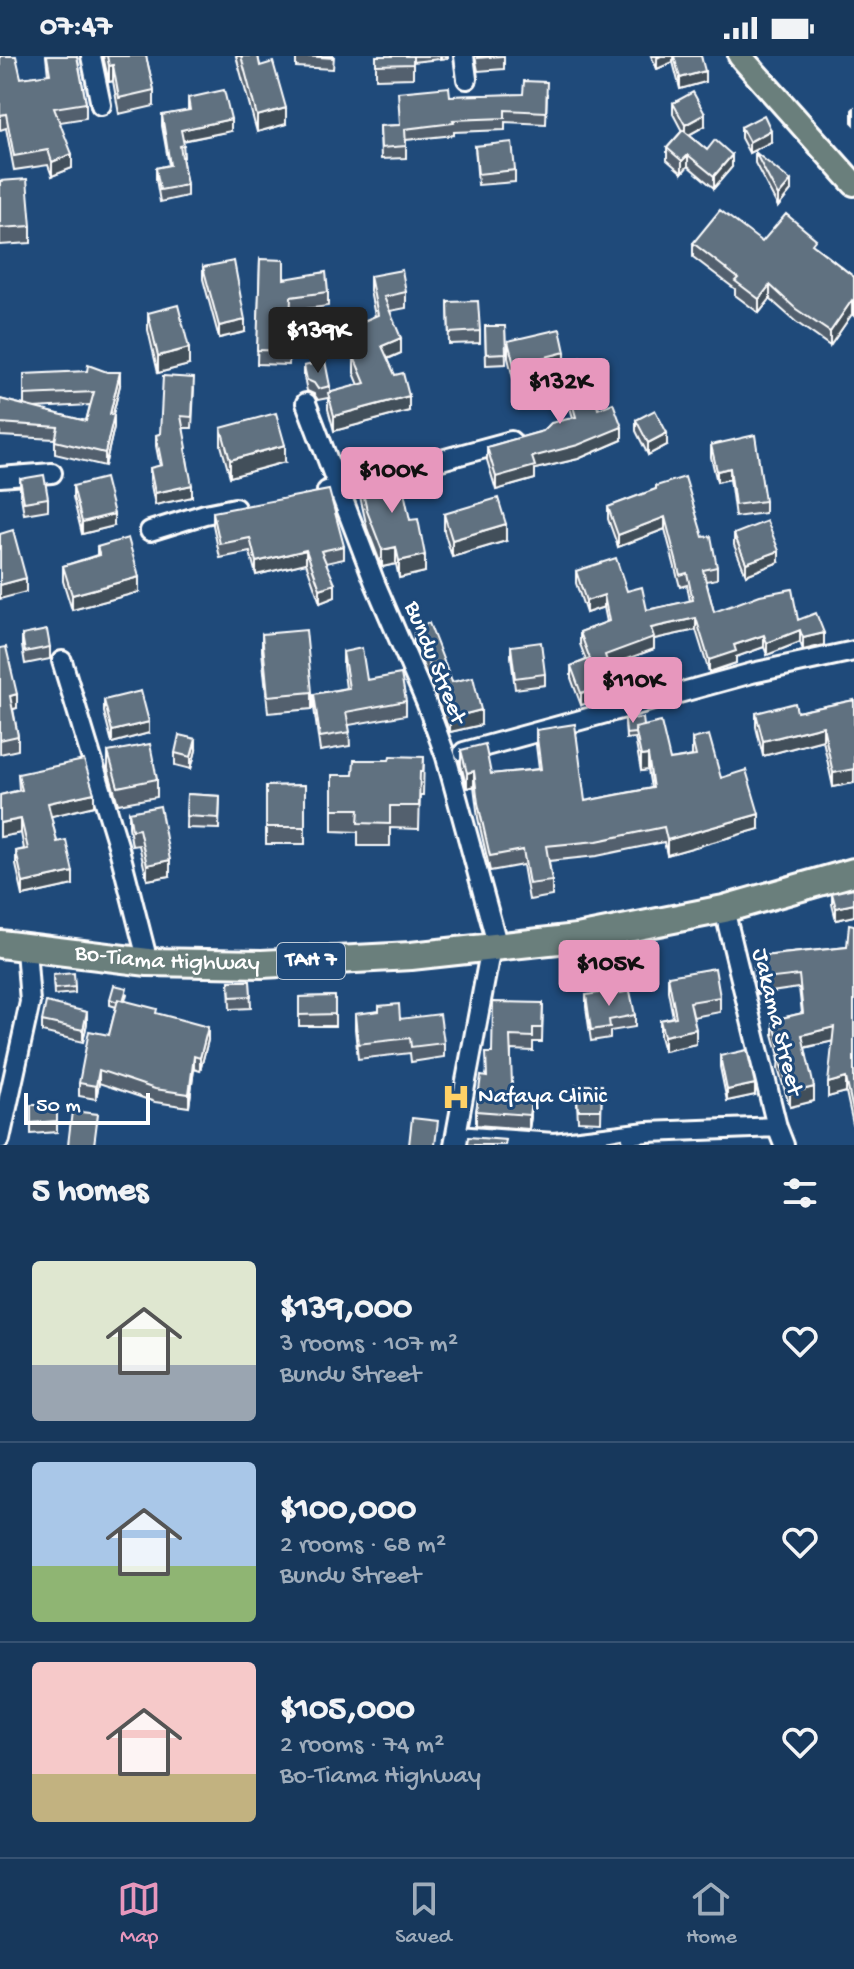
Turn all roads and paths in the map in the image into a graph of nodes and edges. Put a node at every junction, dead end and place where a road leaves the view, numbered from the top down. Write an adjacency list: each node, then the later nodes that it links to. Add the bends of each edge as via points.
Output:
1 (91, 56): 5 (street)
2 (464, 56): 4 (street)
3 (740, 56): 6 (main road)
4 (467, 79)
5 (101, 105)
6 (854, 184)
7 (306, 403): 11 (street, Bundu Street)
8 (526, 437): 11 (street)
9 (52, 473): 10 (street)
10 (0, 477)
11 (339, 489): 12 (street); 17 (street, Bundu Street)
12 (309, 495)
13 (250, 505): 14 (street)
14 (150, 531)
15 (854, 651): 17 (street, via 752,673)
16 (62, 661): 22 (street)
17 (446, 757): 21 (street, Bundu Street)
18 (854, 872): 19 (highway, Bo-Tiama Highway / TAH 7)
19 (724, 909): 21 (highway, Bo-Tiama Highway / TAH 7, via 577,938); 23 (street, Jakama Street)
20 (7, 944): 22 (highway, Bo-Tiama Highway / TAH 7); 24 (street, via 30,1002)
21 (495, 947): 22 (highway, Bo-Tiama Highway / TAH 7, via 262,964); 25 (street)
22 (148, 962)
23 (780, 1136): 25 (street, via 647,1132 554,1143)
24 (0, 1139)
25 (456, 1140)

